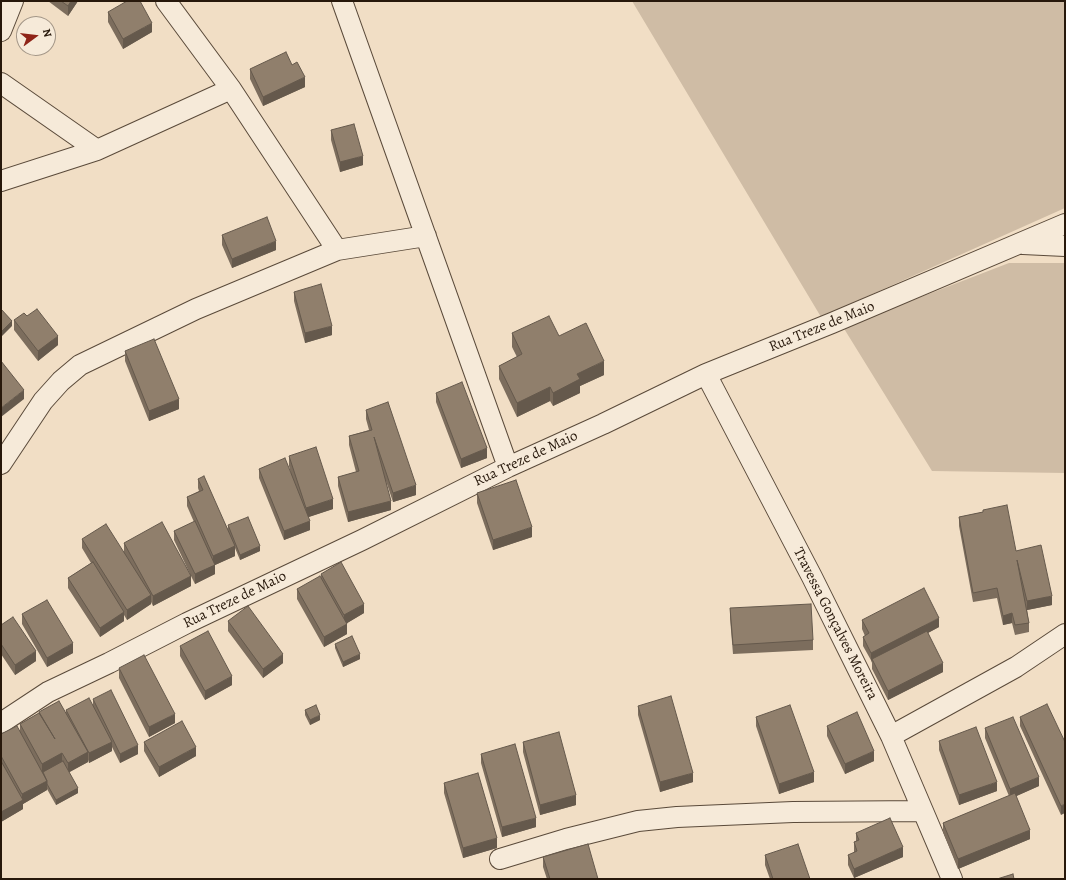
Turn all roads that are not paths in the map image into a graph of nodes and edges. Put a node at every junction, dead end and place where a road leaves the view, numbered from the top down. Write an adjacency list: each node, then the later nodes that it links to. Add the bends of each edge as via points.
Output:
1 (12, 1): 4 (street)
2 (166, 1): 6 (street)
3 (342, 1): 10 (street)
4 (1, 31)
5 (1, 83): 7 (street)
6 (231, 89): 7 (street); 13 (street)
7 (98, 150): 8 (street)
8 (1, 181)
9 (1065, 224): 11 (street, Rua Treze de Maio)
10 (426, 236): 13 (street); 16 (street)
11 (1017, 244): 12 (street); 14 (street, Rua Treze de Maio)
12 (1065, 246)
13 (337, 250): 15 (street, via 196,309 80,364 42,401)
14 (706, 374): 16 (street, Rua Treze de Maio); 19 (street, Travessa Gonçalves Moreira, via 812,577)
15 (1, 464)
16 (508, 467): 18 (street, Rua Treze de Maio, via 48,692)
17 (1065, 634): 19 (street, via 1016,666)
18 (1, 722)
19 (891, 736): 20 (street, Travessa Gonçalves Moreira)
20 (923, 812): 21 (street, via 793,812 638,821 566,838); 22 (street, Travessa Gonçalves Moreira)
21 (500, 859)
22 (952, 879)

